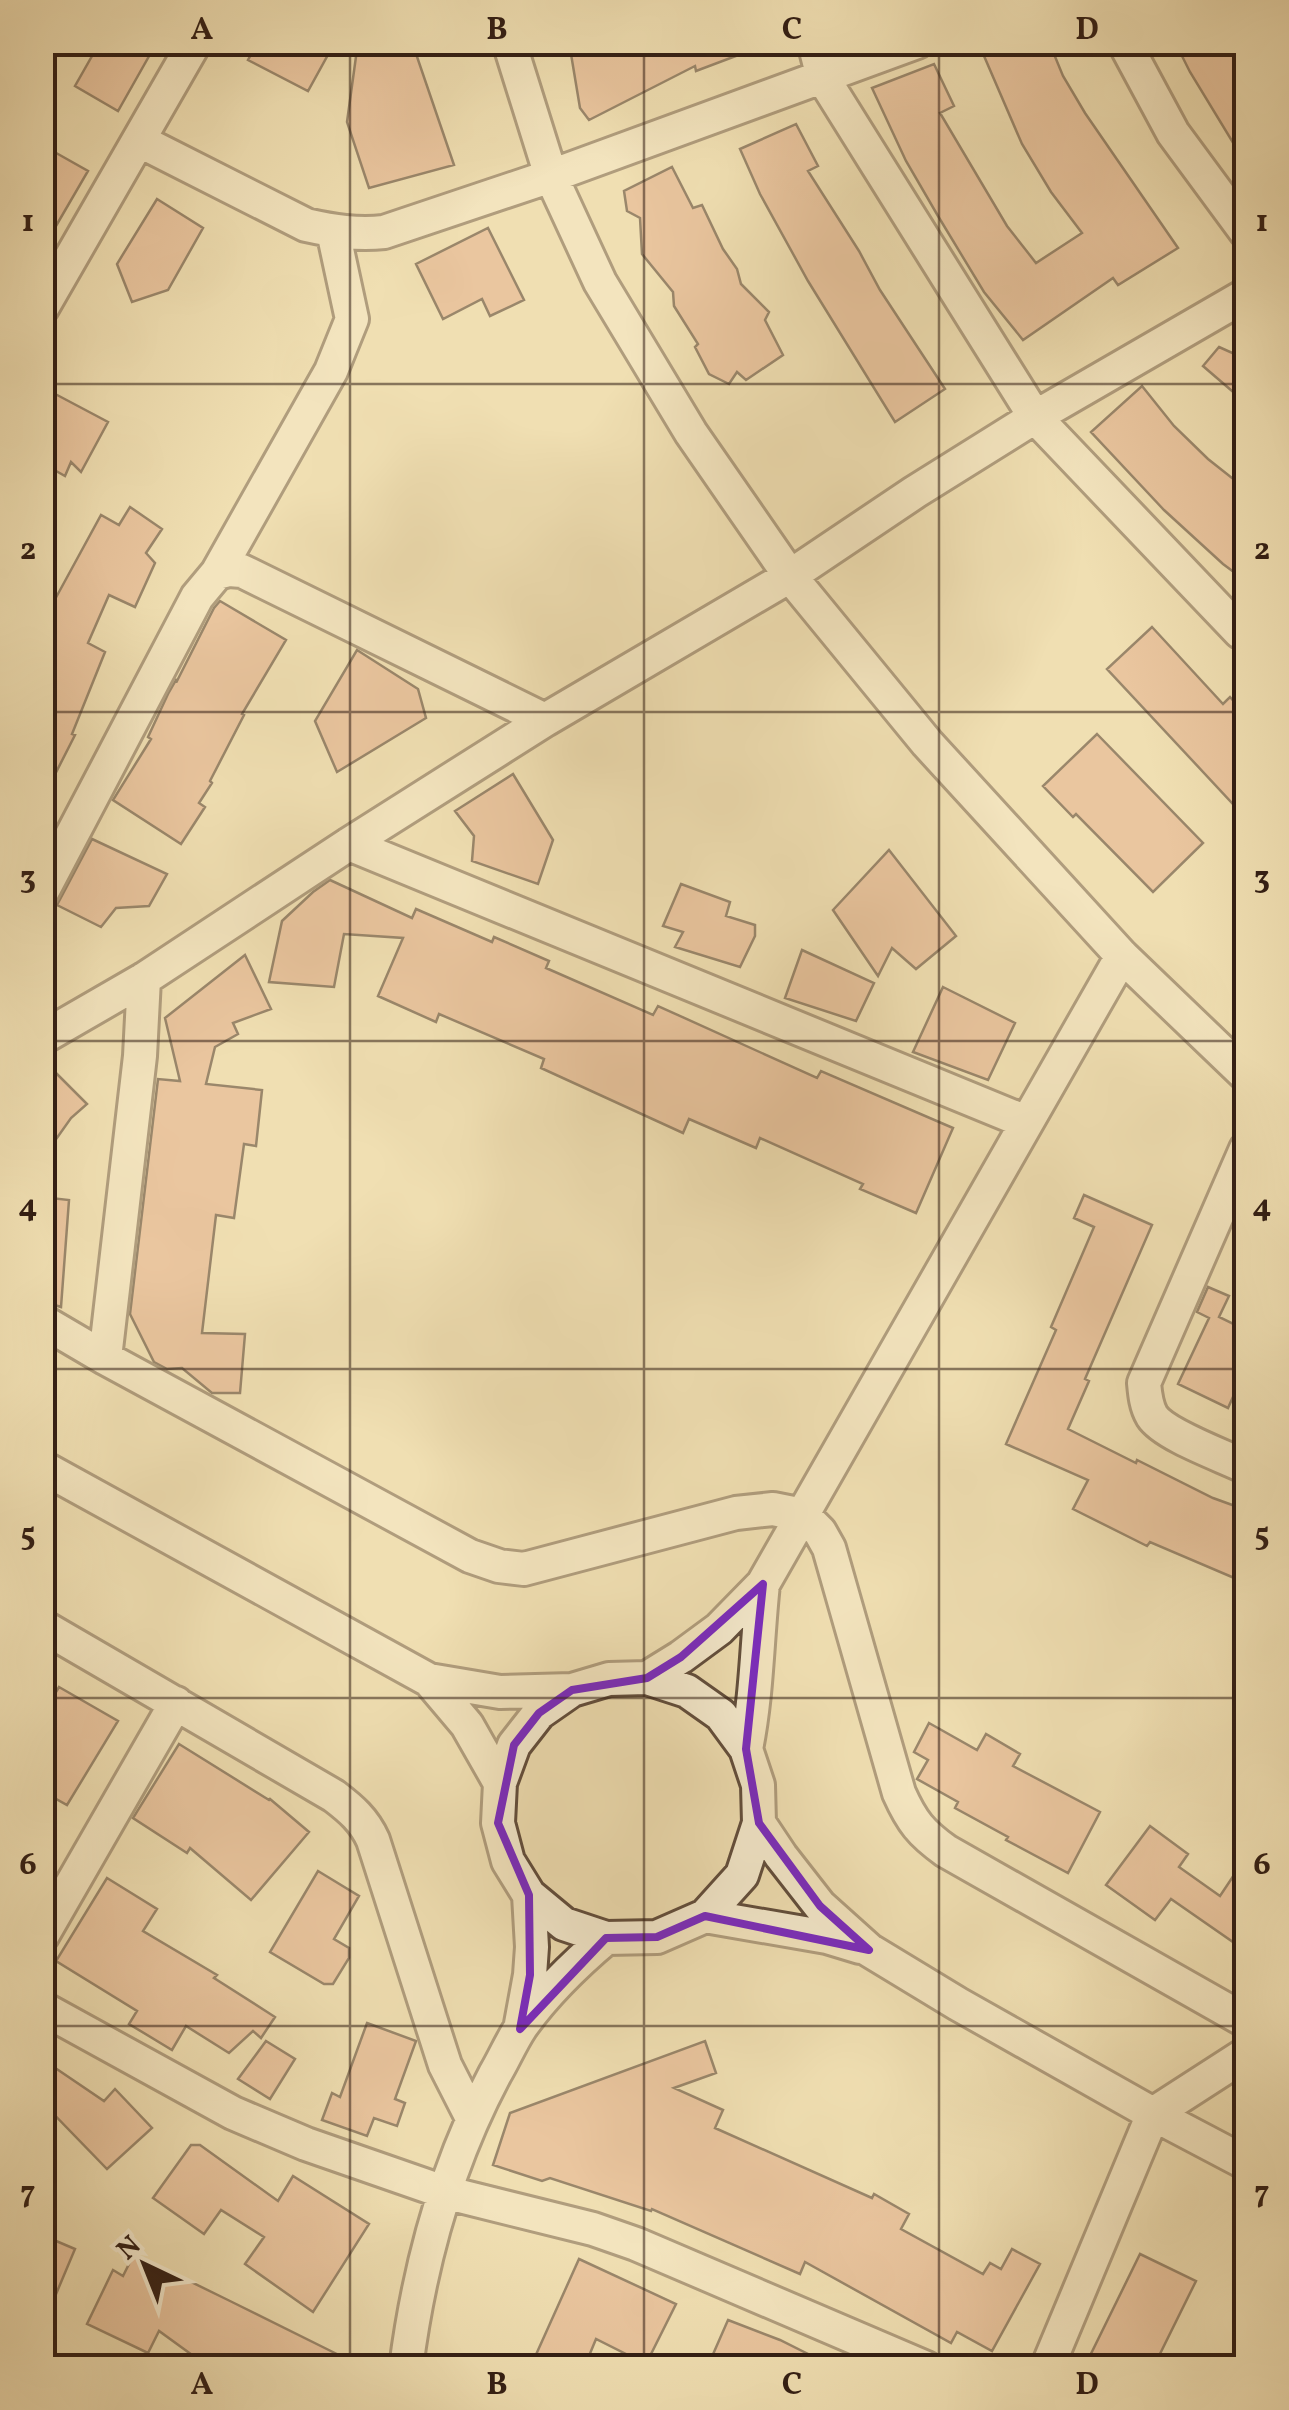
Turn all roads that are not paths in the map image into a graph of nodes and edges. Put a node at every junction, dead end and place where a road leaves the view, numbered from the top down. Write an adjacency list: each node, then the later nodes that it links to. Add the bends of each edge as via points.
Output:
1 (195, 42): 7 (street)
2 (508, 42): 8 (street)
3 (814, 42): 6 (street)
4 (917, 42): 6 (street)
5 (1124, 42): 10 (street, via 1173,133)
6 (824, 78): 8 (street); 13 (street)
7 (140, 142): 9 (street, via 306,225); 12 (street)
8 (551, 176): 9 (street, via 384,232); 15 (street, via 610,299 691,433)
9 (333, 231): 14 (street, via 352,320 331,371)
10 (1246, 232)
11 (1246, 296): 13 (street)
12 (42, 308)
13 (1035, 417): 15 (street); 16 (street)
14 (217, 573): 17 (street, via 242,571); 19 (street, via 197,597)
15 (790, 576): 17 (street); 20 (street, via 927,743)
16 (1244, 635)
17 (545, 720): 18 (street)
18 (349, 844): 21 (street); 24 (street)
19 (42, 892)
20 (1122, 956): 23 (street); 24 (street)
21 (144, 979): 22 (street); 27 (street)
22 (42, 1038)
23 (1246, 1075)
24 (1026, 1122): 30 (street)
25 (1246, 1149): 29 (street, via 1144,1383 1152,1416 1168,1430)
26 (42, 1321): 27 (street)
27 (105, 1358): 30 (street, via 499,1566 524,1569 736,1514 773,1509)
28 (42, 1467): 34 (street)
29 (1246, 1467)
30 (803, 1515): 31 (street); 46 (street, via 829,1548 899,1793 924,1835)
31 (762, 1584): 33 (street, via 719,1629); 37 (street)
32 (42, 1626): 36 (street)
33 (647, 1678): 35 (street, via 609,1679); 37 (street, via 687,1690 721,1715)
34 (429, 1680): 35 (street, via 500,1692); 38 (street, via 468,1725)
35 (572, 1690): 38 (street, via 539,1713 514,1745)
36 (176, 1703): 42 (street); 50 (street, via 334,1796 367,1826 445,2065)
37 (746, 1749): 39 (street, via 758,1784)
38 (500, 1783): 40 (street, via 498,1823 508,1861)
39 (760, 1822): 41 (street, via 742,1875); 44 (street, via 820,1906)
40 (529, 1895): 43 (street, via 564,1924); 47 (street, via 532,1948)
41 (705, 1916): 43 (street, via 658,1937); 44 (street)
42 (42, 1936)
43 (606, 1938): 47 (street, via 552,1987)
44 (869, 1950): 49 (street)
45 (42, 2008): 52 (street, via 233,2114)
46 (1246, 2021)
47 (520, 2028): 50 (street)
48 (1246, 2054): 49 (street)
49 (1153, 2114): 51 (street); 55 (street)
50 (472, 2118): 52 (street)
51 (1246, 2163)
52 (444, 2192): 53 (street); 54 (street, via 636,2244)
53 (406, 2368)
54 (926, 2368)
55 (1046, 2368)

